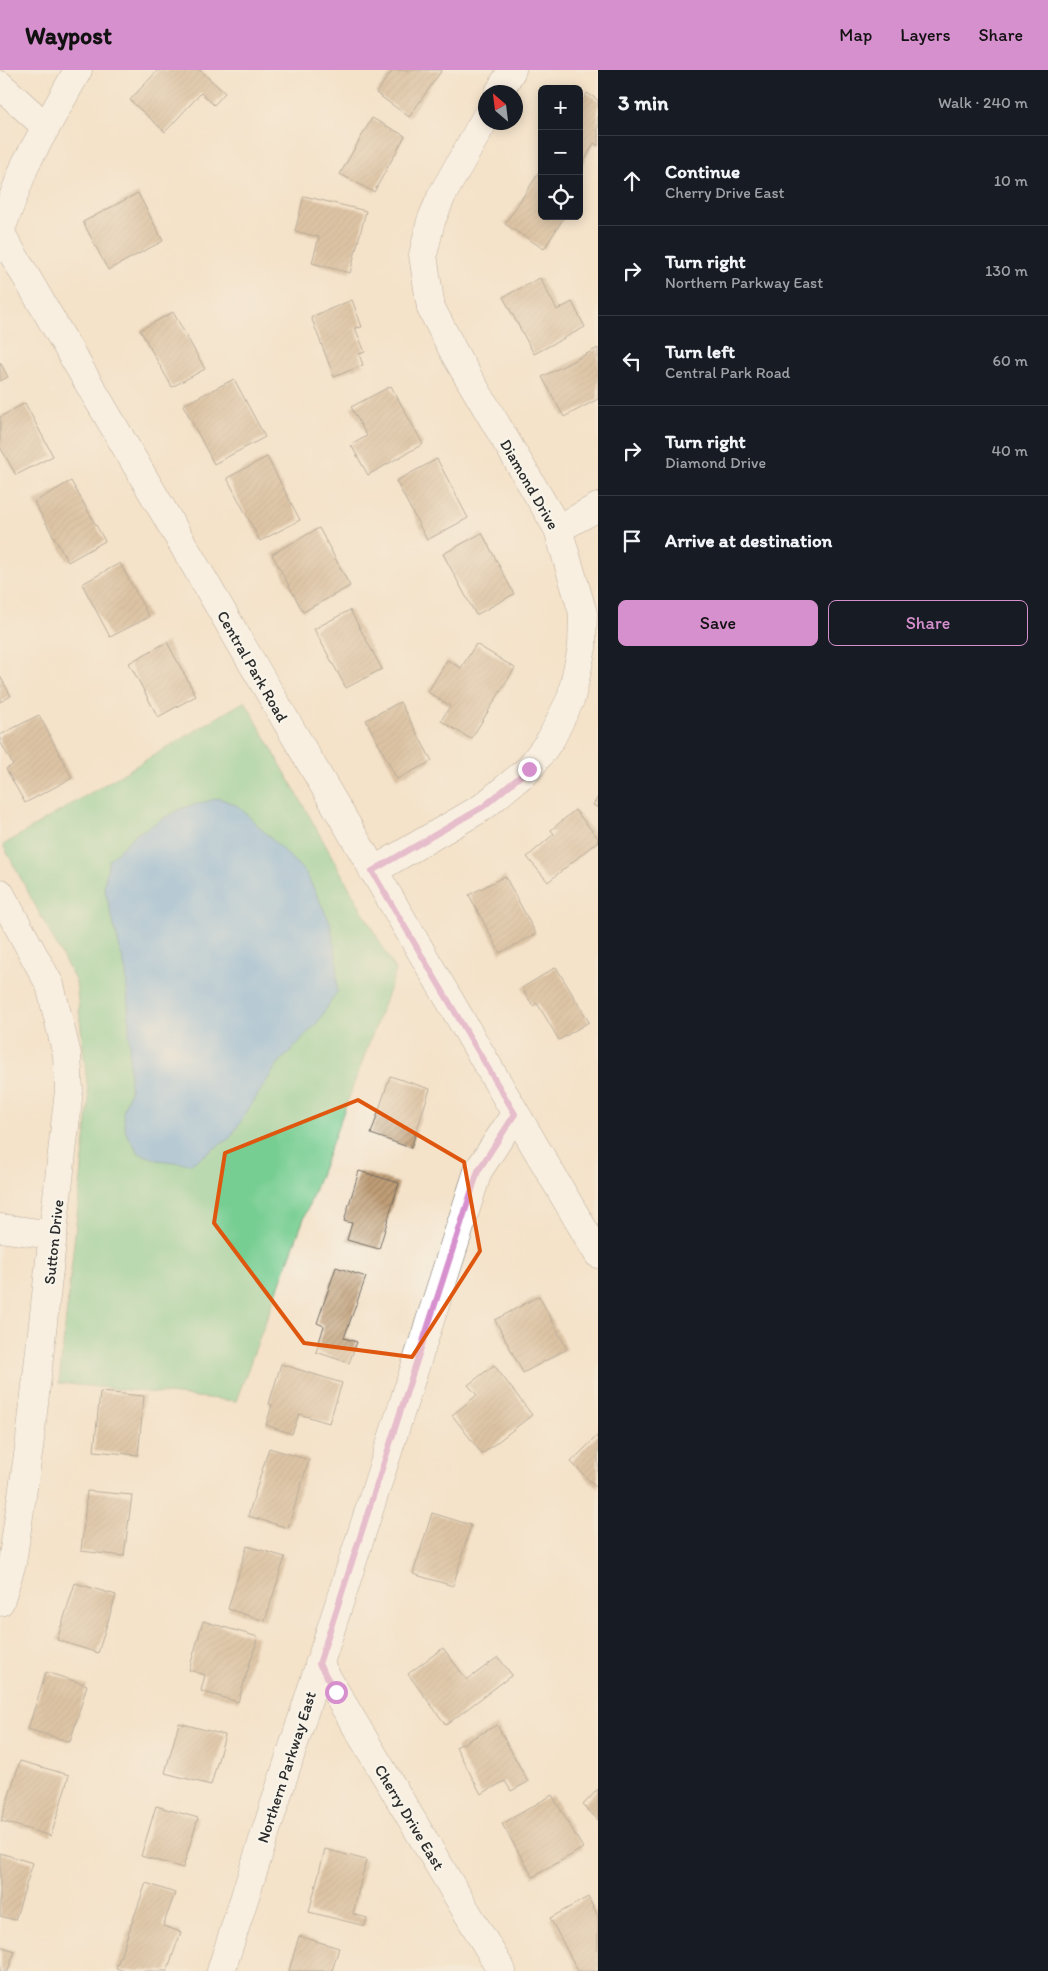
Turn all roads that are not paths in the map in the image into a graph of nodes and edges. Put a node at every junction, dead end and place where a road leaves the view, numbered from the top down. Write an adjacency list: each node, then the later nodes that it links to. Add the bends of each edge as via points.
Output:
1 (78, 70): 5 (street, Central Park Road)
2 (512, 70): 4 (street)
3 (0, 85): 5 (street)
4 (503, 85)
5 (46, 127): 7 (street, Central Park Road, via 26,163)
6 (479, 130): 9 (street, Diamond Drive, via 431,221 423,255 432,308 457,358)
7 (0, 233): 10 (street, Central Park Road)
8 (598, 507): 9 (street)
9 (558, 529): 10 (street, Diamond Drive, via 583,613 582,648 571,698 551,739 529,769 483,807)
10 (372, 871): 12 (street, Central Park Road)
11 (0, 893): 14 (street, Sutton Drive, via 50,986 67,1055 69,1090)
12 (515, 1114): 15 (street, Central Park Road); 17 (street, Northern Parkway East, via 478,1171)
13 (0, 1228): 14 (street)
14 (53, 1235): 16 (street, Sutton Drive, via 28,1457 12,1564)
15 (598, 1254)
16 (0, 1602)
17 (319, 1664): 18 (street, Northern Parkway East); 19 (street, Cherry Drive East)
18 (221, 1971)
19 (502, 1971)

